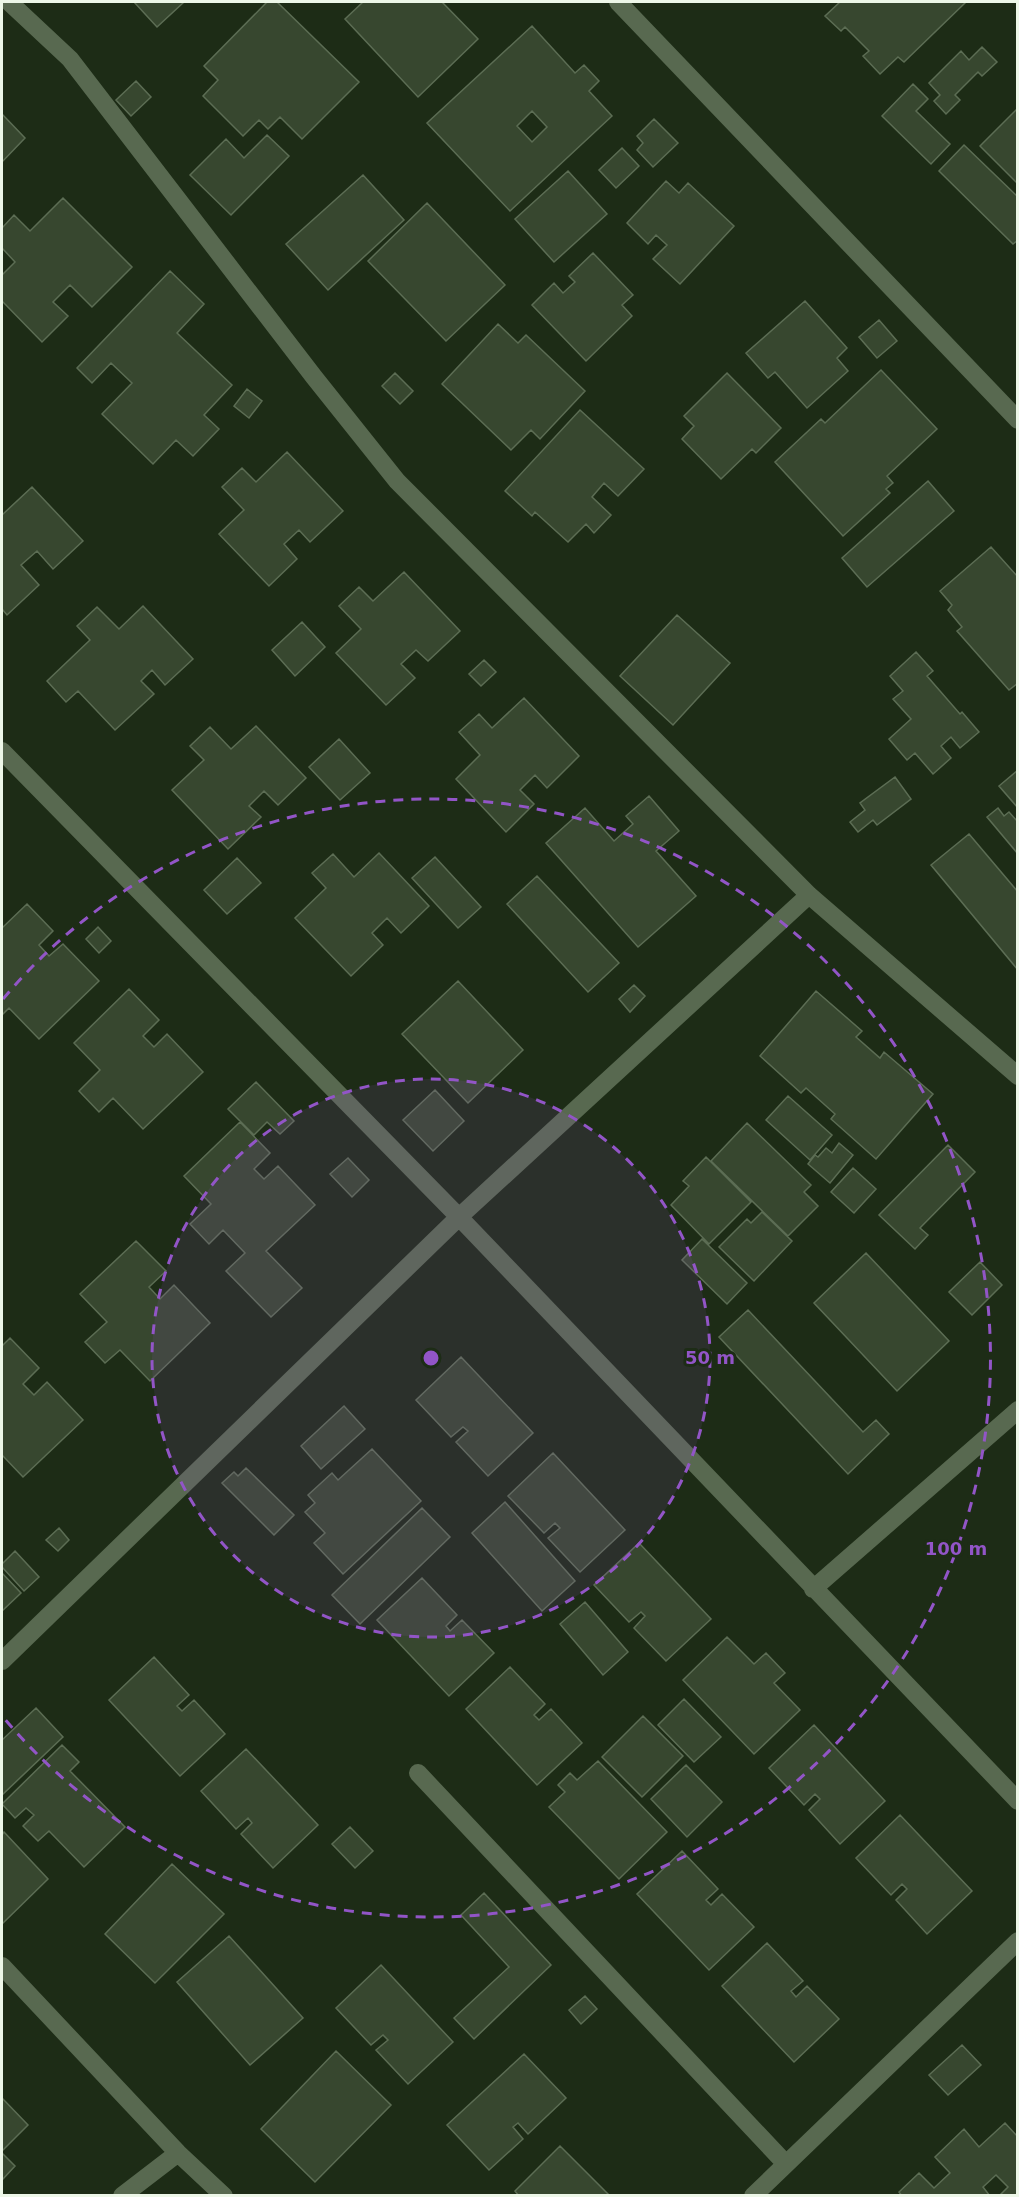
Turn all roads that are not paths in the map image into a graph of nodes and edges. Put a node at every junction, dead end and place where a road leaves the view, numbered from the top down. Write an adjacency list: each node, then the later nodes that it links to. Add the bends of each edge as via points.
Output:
1 (9, 2): 5 (street, via 70,59 397,482)
2 (618, 2): 3 (street)
3 (1017, 420)
4 (2, 751): 7 (street)
5 (809, 895): 6 (street); 7 (street)
6 (1017, 1076)
7 (459, 1217): 9 (street); 10 (street)
8 (1017, 1410): 9 (street)
9 (813, 1589): 12 (street)
10 (2, 1661)
11 (418, 1773): 16 (street)
12 (1017, 1801)
13 (1017, 1941): 16 (street)
14 (2, 1966): 15 (street)
15 (178, 2153): 17 (street); 18 (street)
16 (786, 2164): 19 (street)
17 (122, 2196)
18 (224, 2196)
19 (753, 2196)

